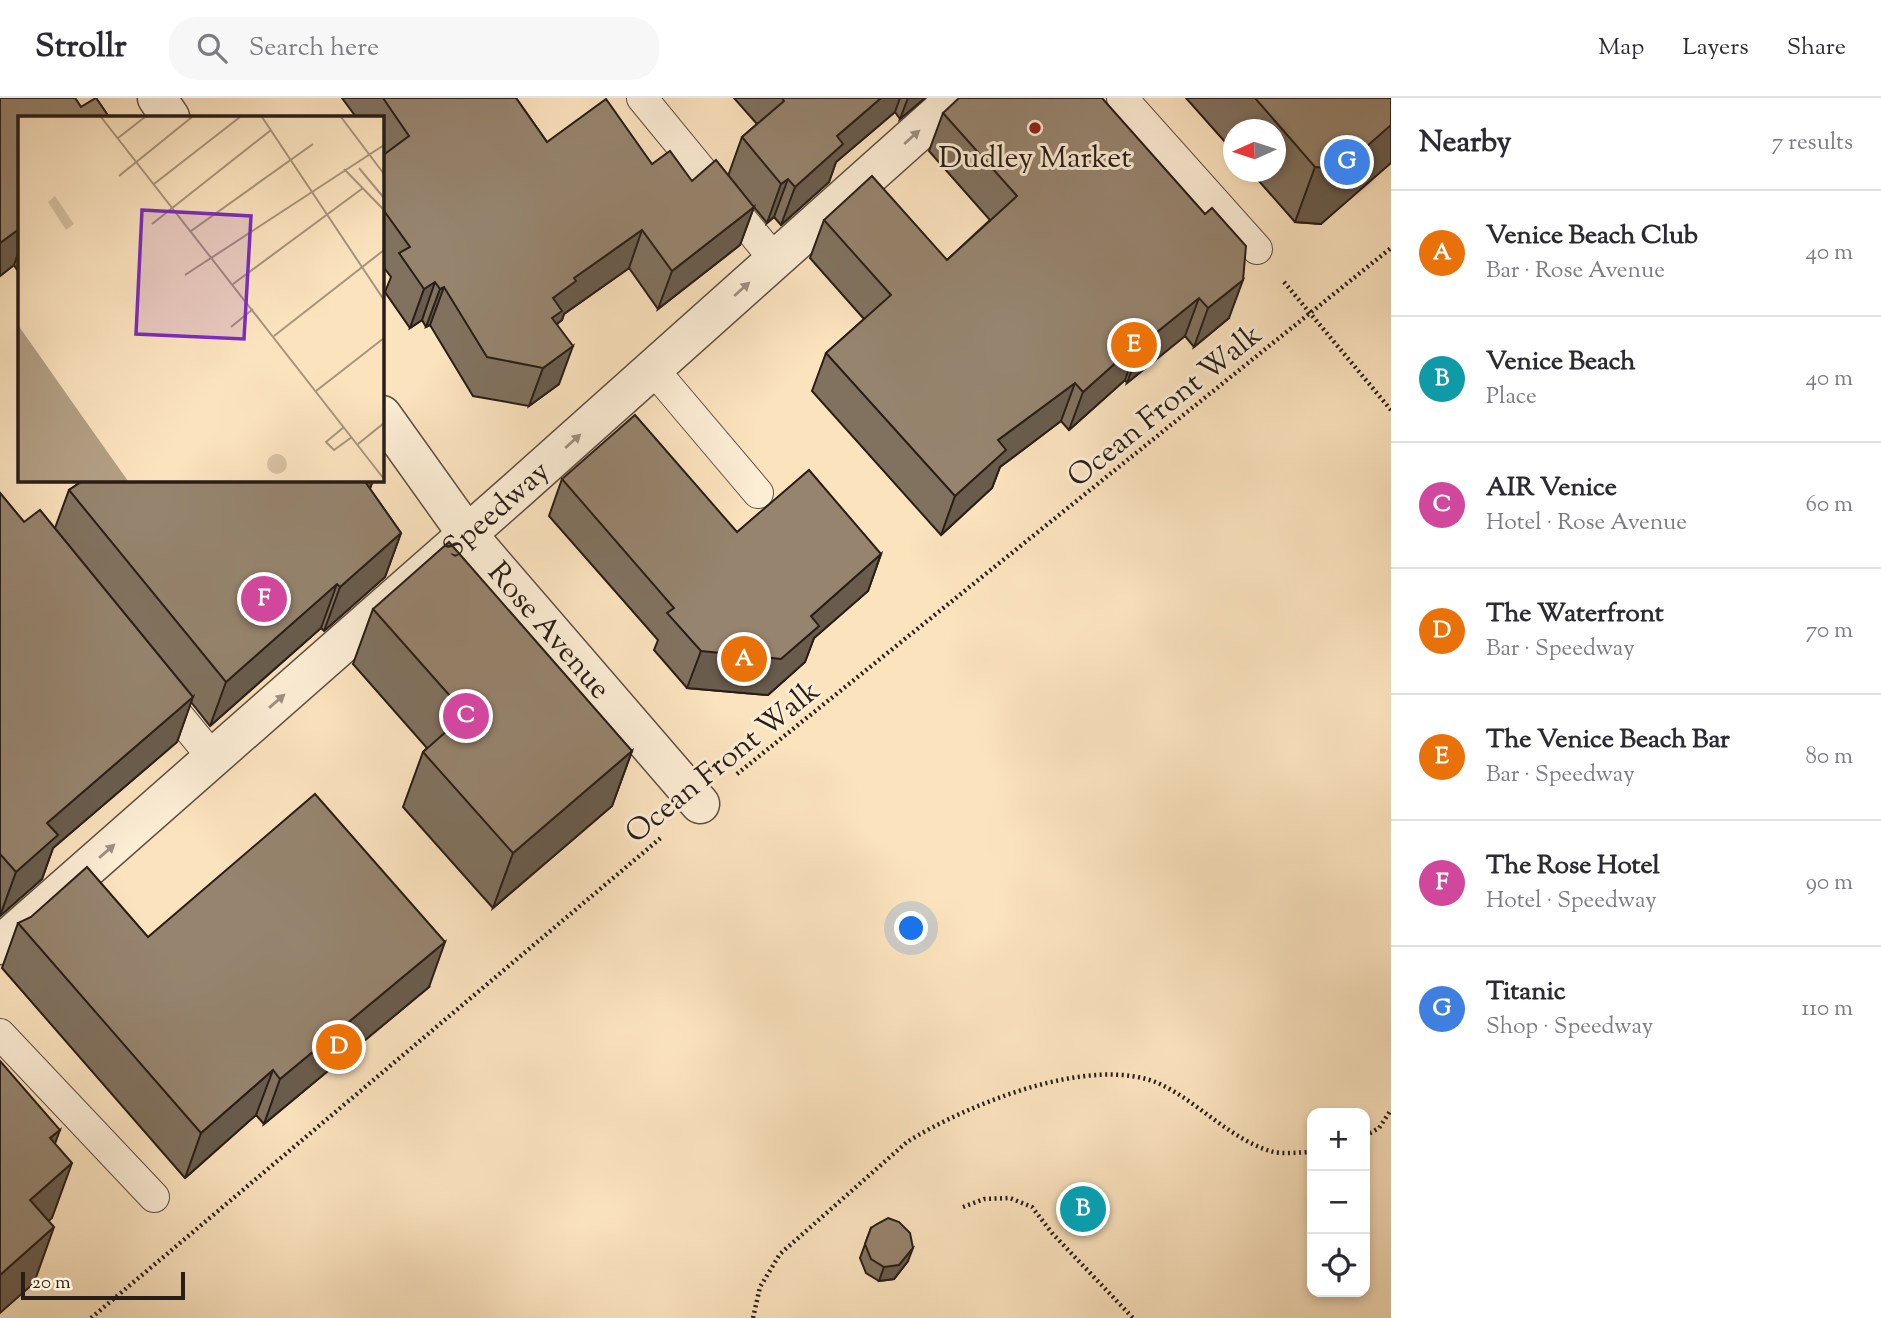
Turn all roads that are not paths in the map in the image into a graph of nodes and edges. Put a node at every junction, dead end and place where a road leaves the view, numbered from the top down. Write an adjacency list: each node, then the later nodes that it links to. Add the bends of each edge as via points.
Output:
1 (157, 98): 5 (street)
2 (642, 98): 7 (lane)
3 (956, 98): 7 (street, Speedway, one-way to 3)
4 (1122, 98): 6 (lane)
5 (169, 116)
6 (1257, 249)
7 (775, 260): 8 (street, Speedway, one-way to 7)
8 (653, 369): 10 (lane); 11 (street, Speedway, one-way to 8)
9 (383, 416): 11 (street, Rose Avenue)
10 (758, 493)
11 (467, 534): 13 (street, Speedway, one-way to 11); 14 (street, Rose Avenue)
12 (136, 664): 13 (lane)
13 (213, 758): 15 (street, Speedway, one-way to 13)
14 (700, 804)
15 (0, 945)
16 (0, 1034): 17 (lane)
17 (154, 1197)

